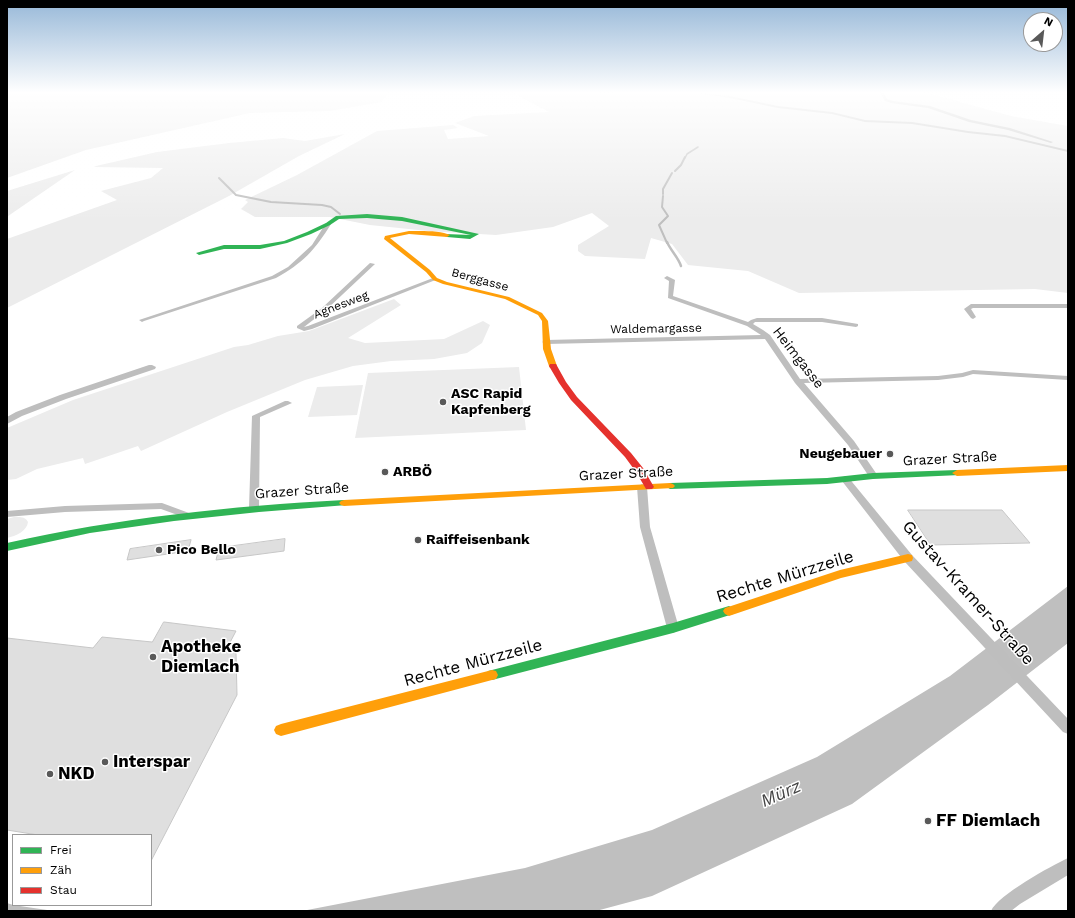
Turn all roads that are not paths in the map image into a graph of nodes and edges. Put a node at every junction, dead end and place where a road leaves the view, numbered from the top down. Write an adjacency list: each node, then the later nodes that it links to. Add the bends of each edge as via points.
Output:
1 (994, 135): 4 (street)
2 (1029, 135): 3 (street)
3 (1068, 146)
4 (1068, 151)
5 (328, 224): 6 (street, Berggasse, via 279,243 260,247 224,247); 9 (street, Berggasse, via 338,217 367,216 476,234 470,237 405,232 387,237); 12 (street, via 314,246 290,268 274,277)
6 (199, 253)
7 (372, 264): 9 (street, Agnesweg, via 324,309 299,327 310,328)
8 (667, 278): 13 (street, Heimgasse, via 672,280 670,297)
9 (435, 279): 16 (street, Berggasse, via 532,309 542,315 546,322)
10 (1068, 306): 11 (street, via 971,306 966,309)
11 (973, 317)
12 (142, 320)
13 (749, 325): 14 (street, via 757,320 806,319); 15 (street, Heimgasse)
14 (856, 325)
15 (767, 337): 16 (street, Waldemargasse); 19 (street, Heimgasse)
16 (546, 342): 25 (street, Berggasse, via 554,370 570,392 637,464 644,475)
17 (152, 368): 21 (street, via 63,397)
18 (1068, 378): 19 (street, via 973,372 938,378)
19 (798, 381): 23 (street, Heimgasse, via 851,443)
20 (288, 403): 26 (street, via 256,416)
21 (7, 421)
22 (1068, 468): 23 (street, Grazer Straße)
23 (873, 476): 24 (street, Grazer Straße)
24 (845, 479): 25 (street, Grazer Straße); 30 (street, Gustav-Kramer-Straße)
25 (645, 487): 26 (street, Grazer Straße); 31 (street, via 645,527)
26 (254, 508): 28 (street, Grazer Straße)
27 (7, 514): 28 (street, Grazer Straße, via 65,509 162,506)
28 (186, 515): 29 (street, Grazer Straße, via 53,536)
29 (7, 547)
30 (908, 558): 31 (street, Rechte Mürzzeile, via 840,574); 32 (street, Gustav-Kramer-Straße)
31 (673, 628): 33 (street, Rechte Mürzzeile)
32 (1068, 728)
33 (281, 730)
34 (1068, 866): 35 (street, via 1014,898)
35 (999, 911)

